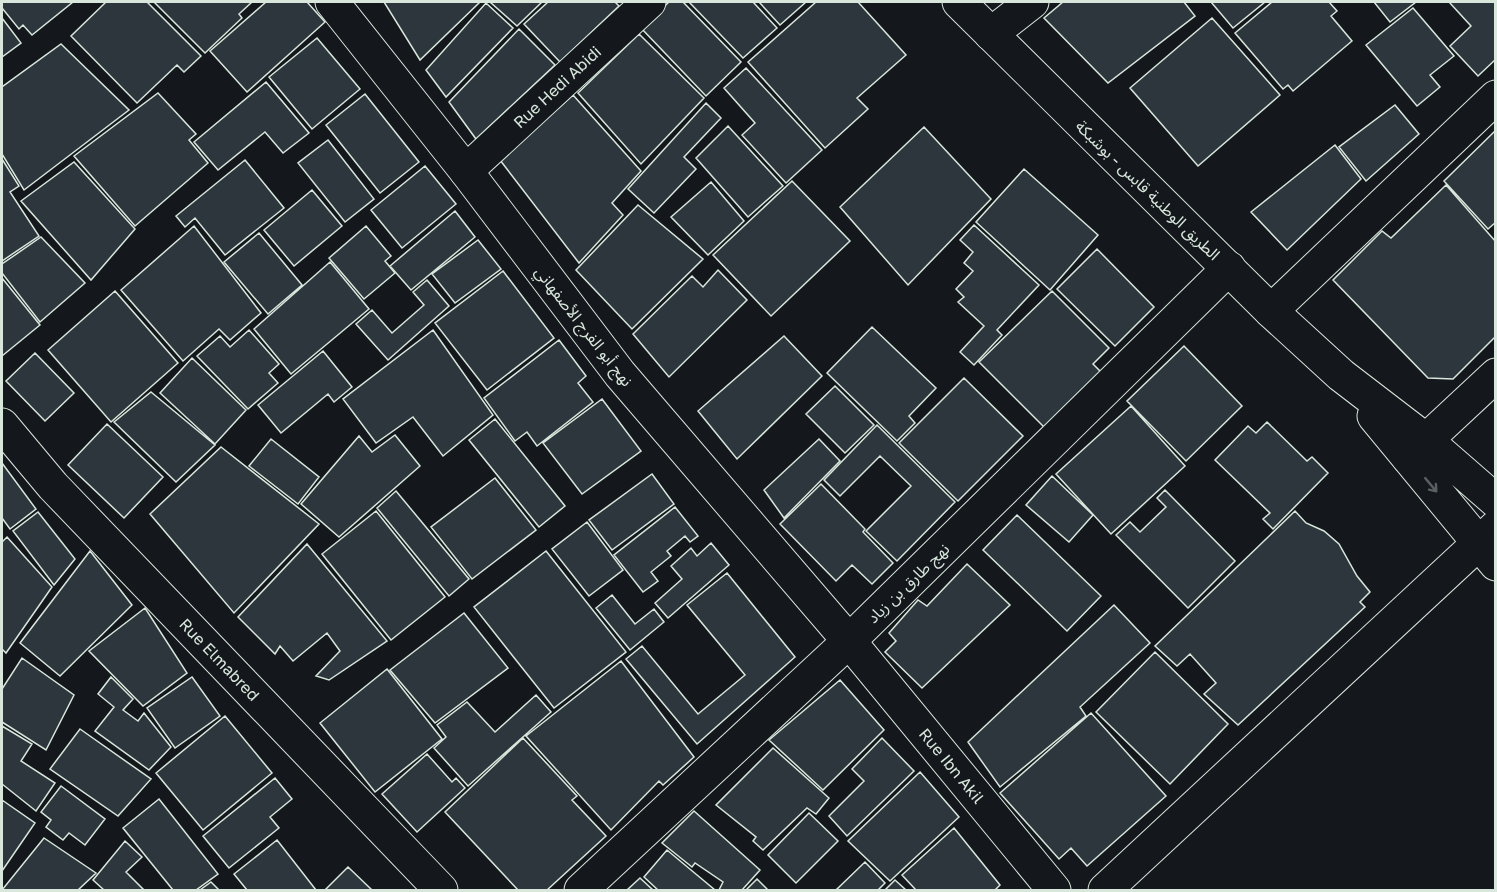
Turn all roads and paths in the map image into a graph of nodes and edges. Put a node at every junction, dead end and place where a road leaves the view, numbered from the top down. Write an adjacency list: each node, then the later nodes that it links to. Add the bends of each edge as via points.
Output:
1 (332, 2): 7 (street, نهج أبو الفرج الأصفهاني)
2 (649, 2): 7 (street, Rue Hedi Abidi)
3 (959, 2): 5 (street, الطريق الوطنية قابس - بوشبكة)
4 (1032, 2): 5 (street)
5 (991, 34): 8 (street, الطريق الوطنية قابس - بوشبكة)
6 (1496, 97): 9 (street)
7 (466, 171): 15 (street, نهج أبو الفرج الأصفهاني, via 620,374)
8 (1229, 268): 9 (street, الطريق الوطنية قابس - بوشبكة); 15 (street, نهج طارق بن زياد)
9 (1271, 311): 12 (street, الطريق الوطنية قابس - بوشبكة)
10 (1496, 375): 12 (street)
11 (2, 425): 16 (street, Rue Elmabred, via 53,486)
12 (1417, 449): 13 (street, الطريق الوطنية قابس - بوشبكة); 14 (street, الطريق الوطنية قابس - بوشبكة, one-way to 14)
13 (1496, 501)
14 (1489, 545): 19 (street)
15 (849, 641): 17 (street, نهج طارق بن زياد); 18 (street, Rue Ibn Akil)
16 (441, 891)
17 (581, 891)
18 (1054, 891)
19 (1105, 891)

